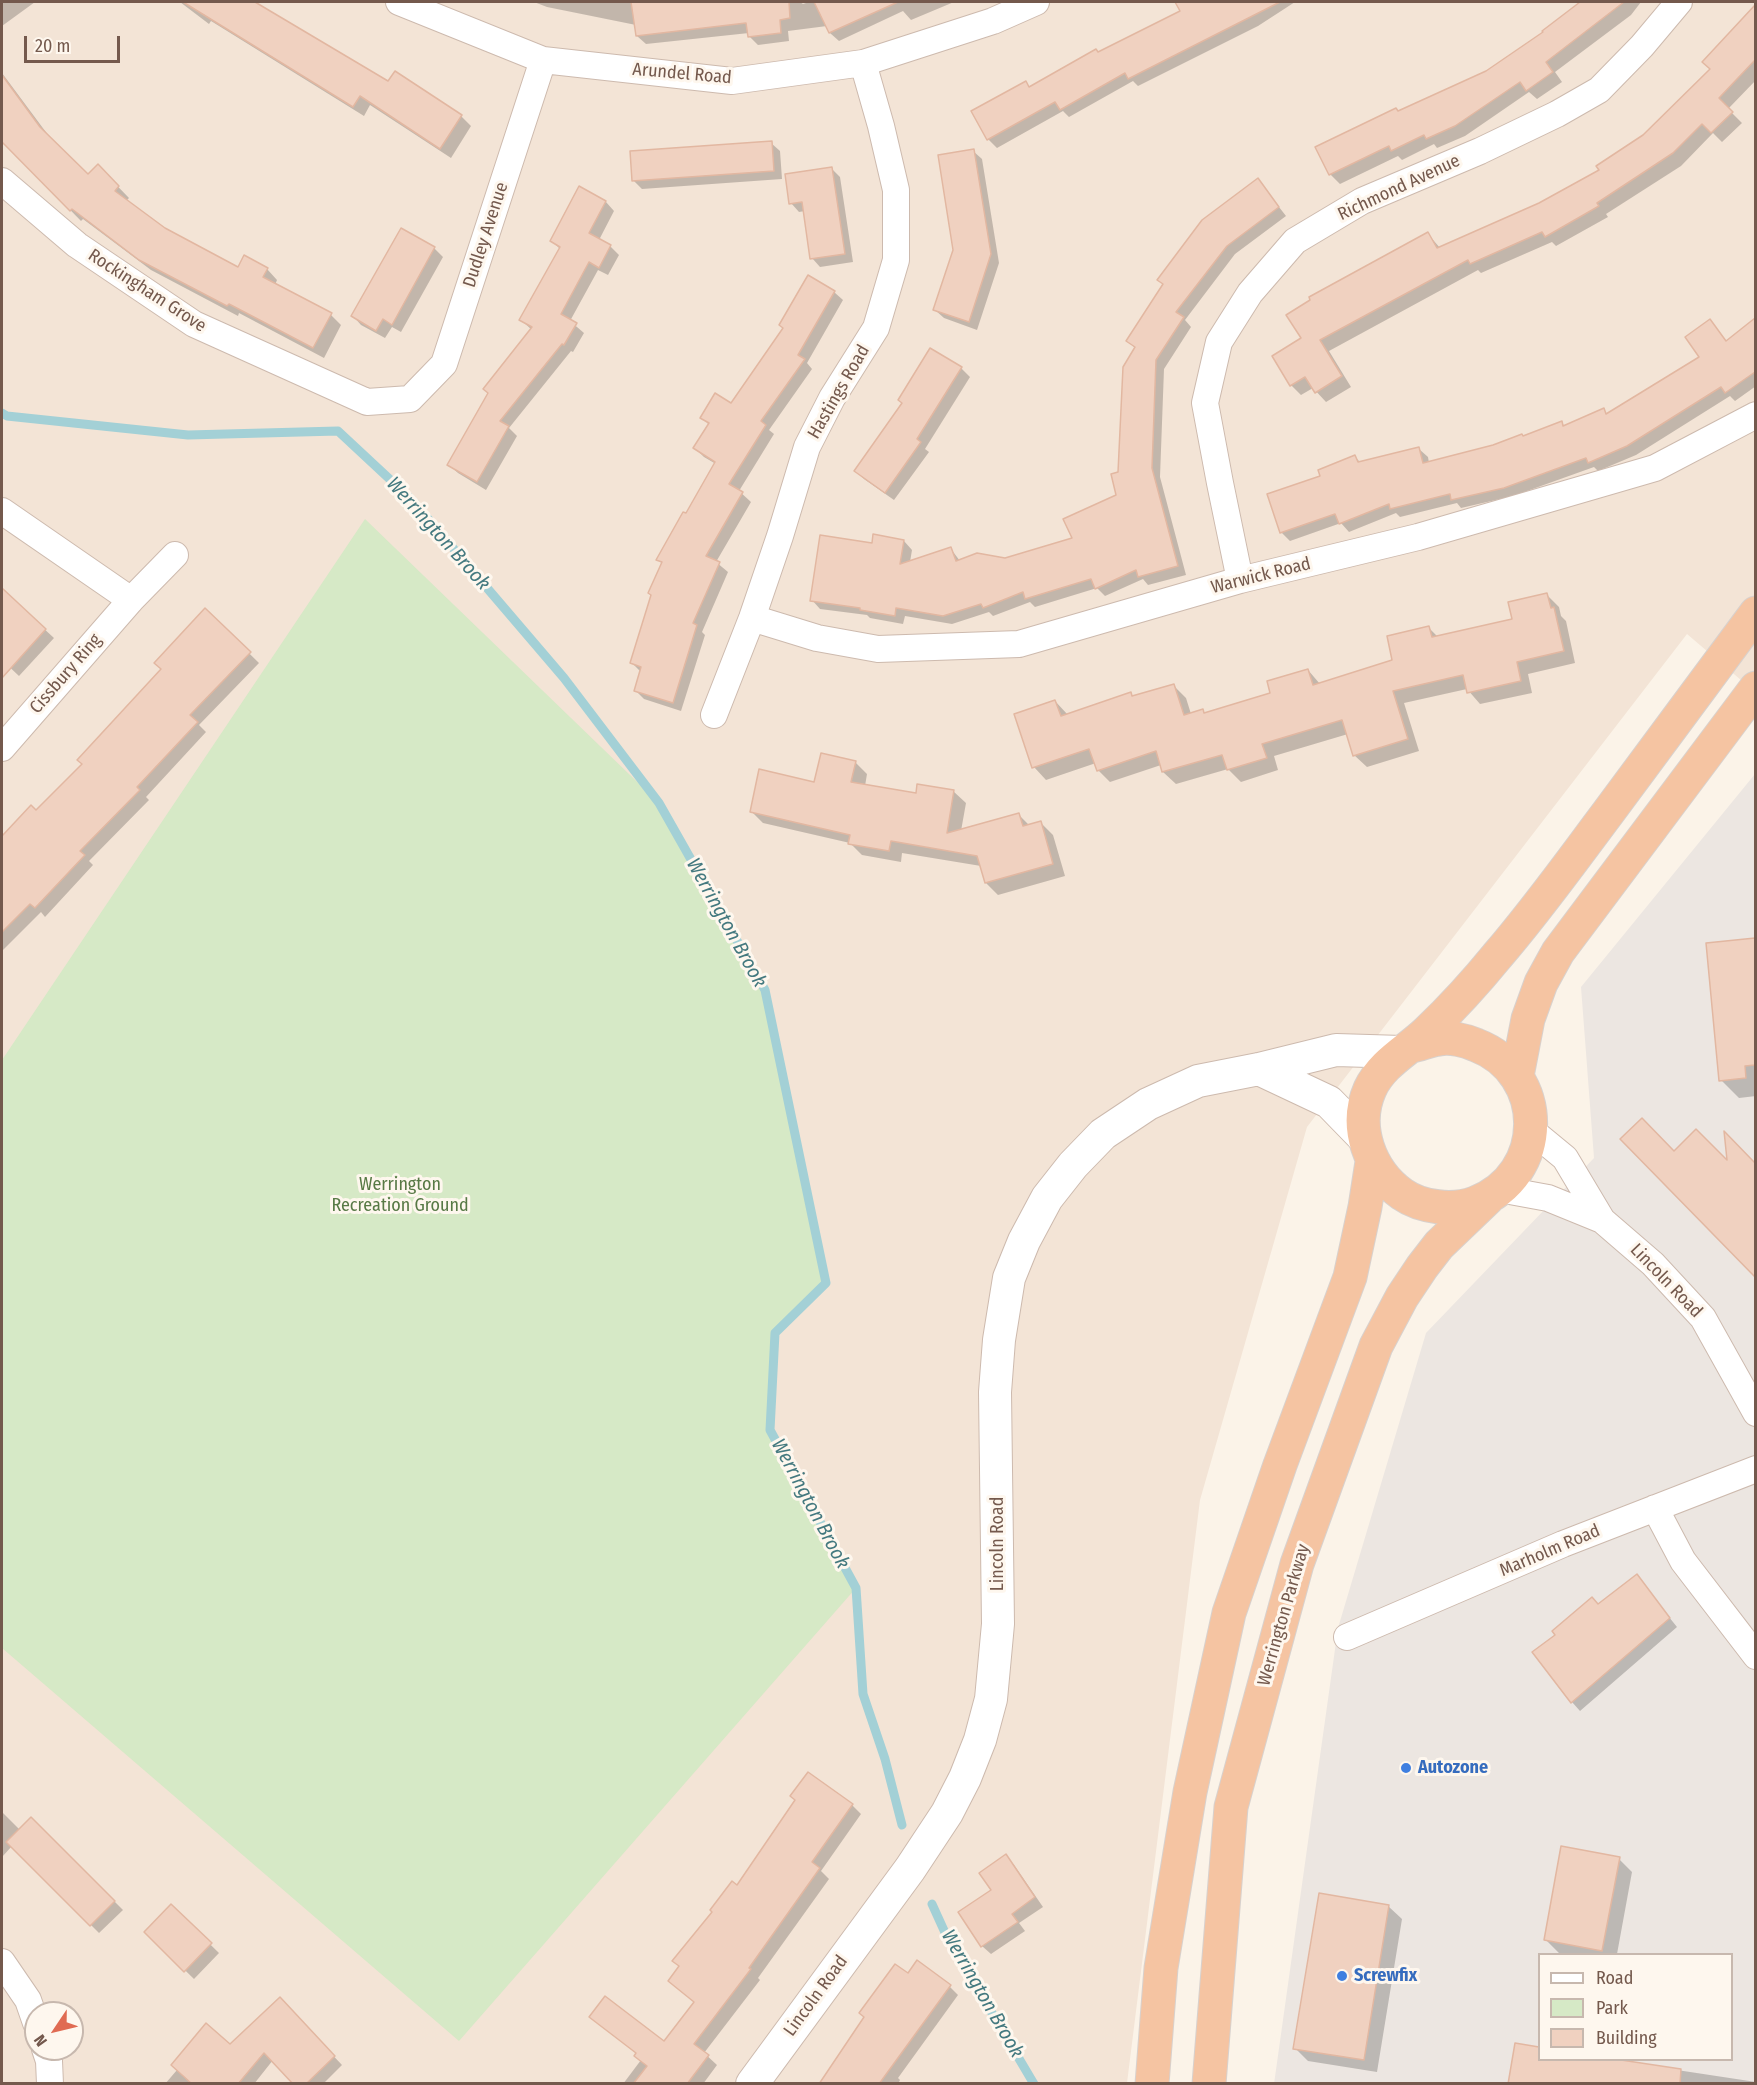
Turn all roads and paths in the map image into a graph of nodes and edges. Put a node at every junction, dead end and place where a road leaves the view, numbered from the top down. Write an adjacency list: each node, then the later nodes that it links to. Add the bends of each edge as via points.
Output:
1 (399, 2): 4 (street, Arundel Road)
2 (1036, 2): 5 (street, Arundel Road, via 993,21)
3 (1679, 2): 11 (street, Richmond Avenue, via 1599,90 1480,151 1362,201 1295,241 1250,292 1219,342 1205,403)
4 (543, 60): 5 (street, Arundel Road, via 732,81); 7 (street, Dudley Avenue, via 444,364)
5 (863, 63): 14 (street, Hastings Road, via 896,190 896,260 876,328 807,447)
6 (2, 181): 7 (street, Rockingham Grove, via 77,245 194,324 367,402)
7 (410, 399)
8 (1755, 415): 11 (street, Warwick Road, via 1655,468 1418,537)
9 (2, 511): 12 (street)
10 (175, 555): 12 (street, Cissbury Ring)
11 (1240, 580): 14 (street, Warwick Road, via 1019,644 878,649 817,638)
12 (130, 600): 17 (street, Cissbury Ring)
13 (1755, 613): 18 (highway, via 1526,922 1458,1002)
14 (752, 618): 16 (street, Hastings Road)
15 (1755, 688): 20 (highway, via 1558,952 1528,1019)
16 (714, 715)
17 (2, 748)
18 (1407, 1049): 19 (street, Lincoln Road, via 1335,1050); 20 (highway, via 1440,1038 1466,1041 1486,1048); 22 (highway, via 1383,1068 1370,1089 1363,1114)
19 (1259, 1069): 22 (street, via 1329,1102); 34 (street, Lincoln Road, via 1198,1080 1148,1104 1103,1134 1047,1198 1024,1241 1009,1278 999,1340 995,1392 998,1624 991,1699 980,1740 947,1813 910,1869)
20 (1517, 1076): 21 (highway, via 1527,1095)
21 (1532, 1130): 23 (highway, via 1519,1167); 24 (street, Lincoln Road, via 1565,1158)
22 (1368, 1150): 23 (highway, via 1386,1181 1405,1196 1427,1205 1450,1208 1473,1204); 35 (highway, via 1350,1277 1229,1613 1190,1792 1161,1968)
23 (1496, 1192): 24 (street, Lincoln Road, via 1548,1198); 36 (highway, Werrington Parkway, via 1439,1245 1402,1297 1376,1346 1297,1564 1232,1807)
24 (1602, 1220): 25 (street, Lincoln Road, via 1653,1264 1703,1318)
25 (1755, 1413)
26 (1755, 1469): 27 (street, Marholm Road)
27 (1655, 1508): 28 (street, Marholm Road); 29 (street, via 1683,1561)
28 (1347, 1637)
29 (1755, 1656)
30 (2, 1962): 31 (street)
31 (28, 2001)
32 (49, 2061): 33 (street)
33 (50, 2084)
34 (752, 2084)
35 (1152, 2084)
36 (1209, 2084)

